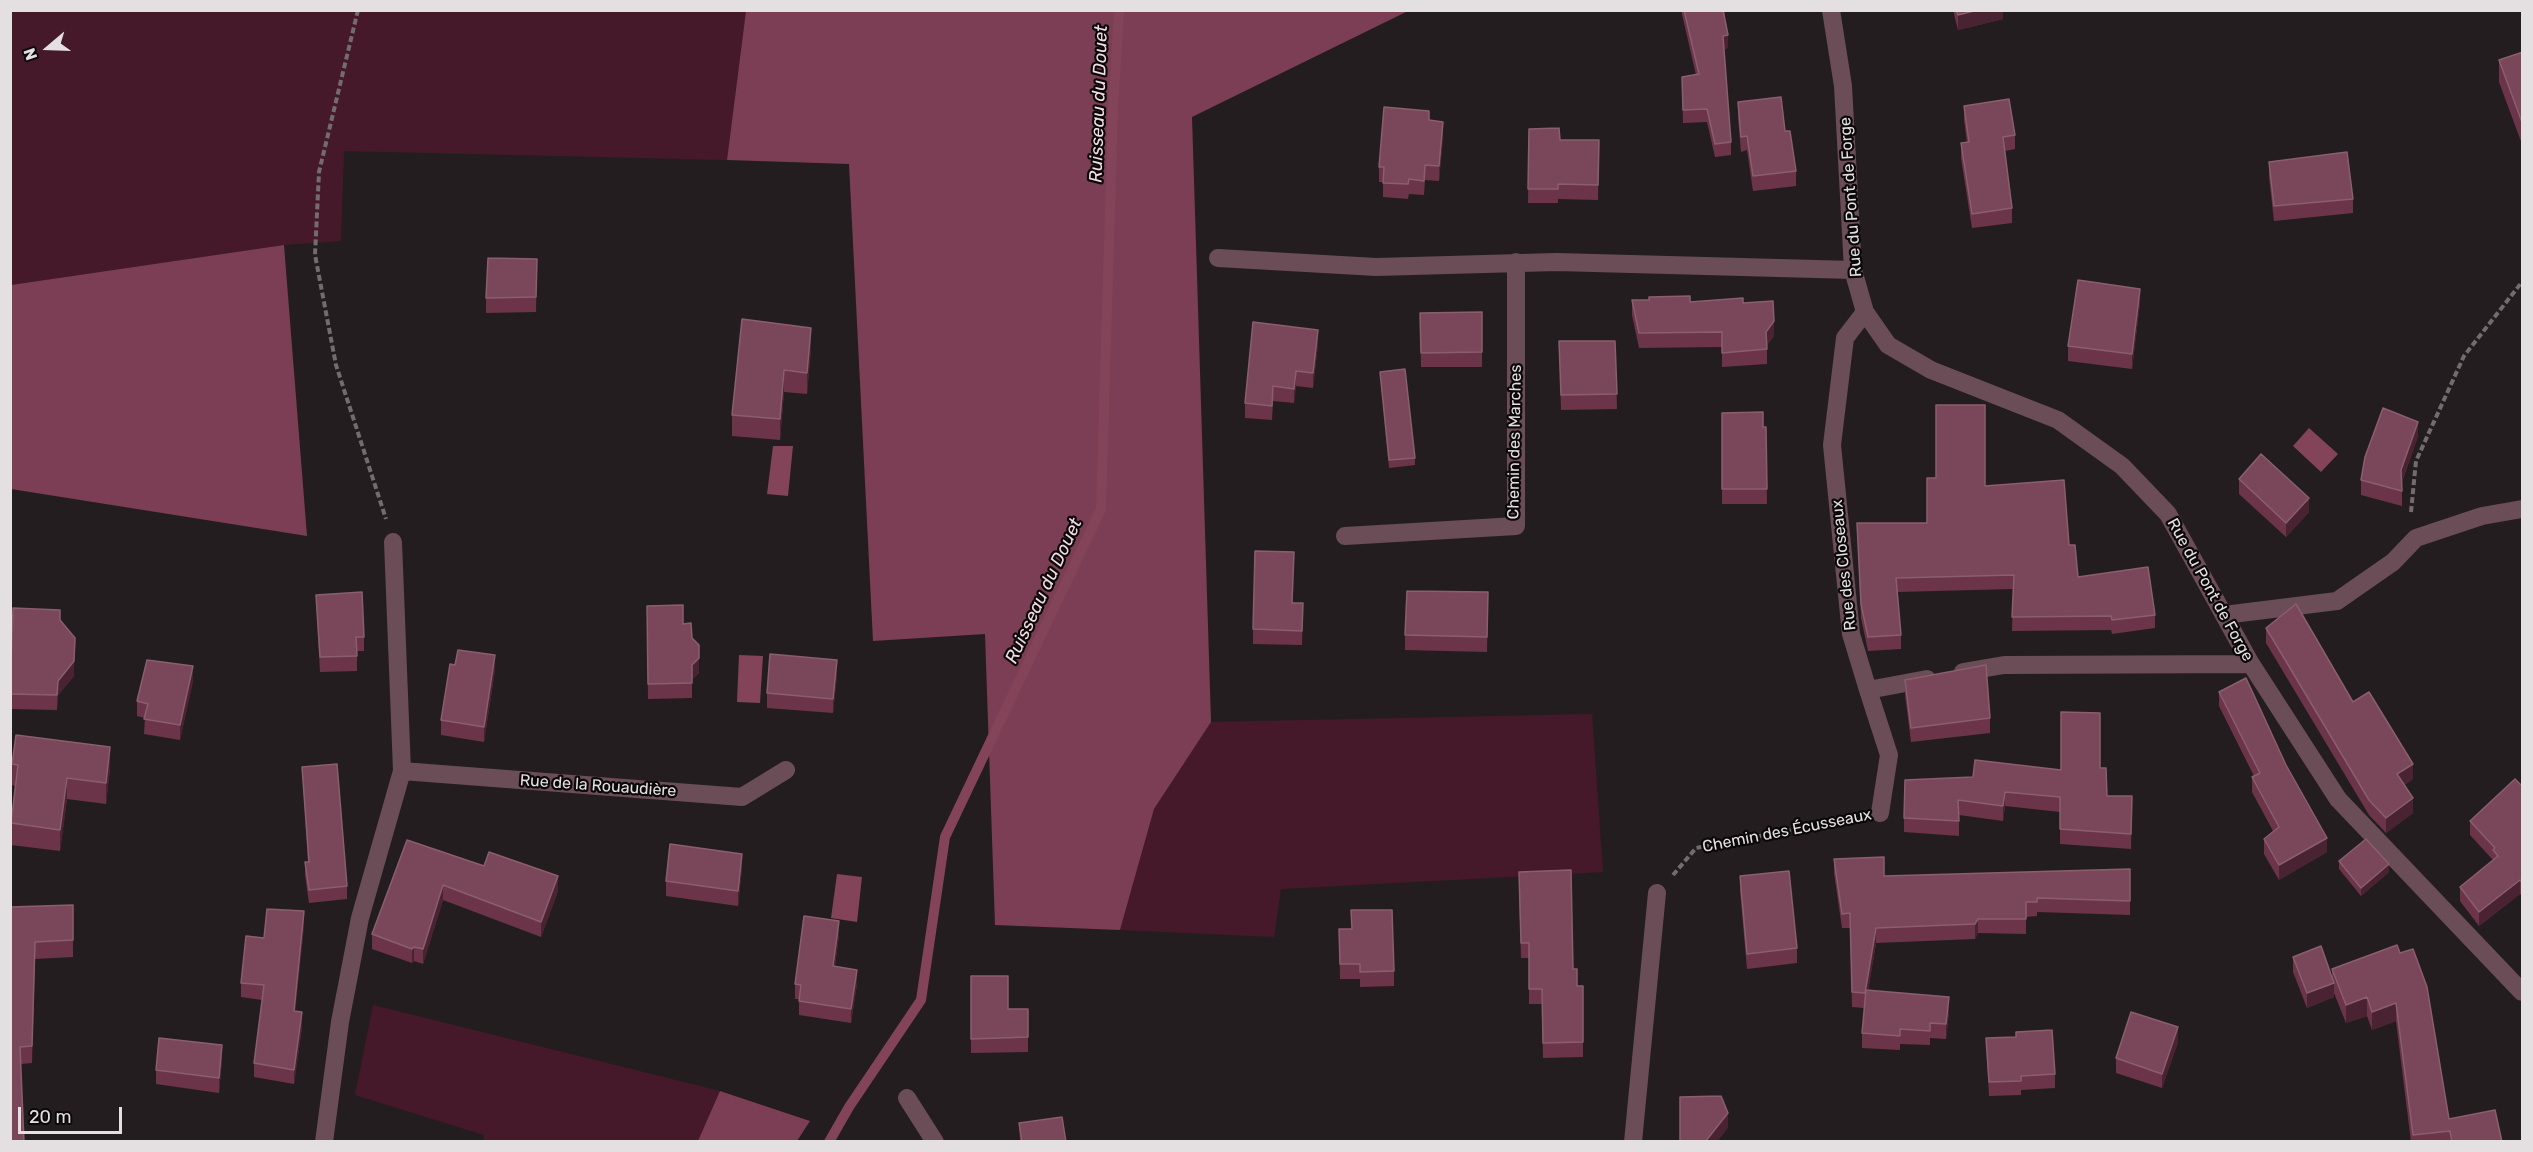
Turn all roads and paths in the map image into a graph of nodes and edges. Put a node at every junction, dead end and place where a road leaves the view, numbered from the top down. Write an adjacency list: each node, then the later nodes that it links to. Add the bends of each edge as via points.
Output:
1 (358, 10): 11 (path, via 319,172 315,255 336,364)
2 (1831, 10): 5 (street, Rue du Pont de Forge, via 1843,86)
3 (1218, 258): 4 (street, via 1376,267)
4 (1516, 262): 5 (street); 9 (street, Chemin des Marches, via 1516,526)
5 (1852, 270): 7 (street, Rue du Pont de Forge)
6 (2523, 282): 10 (path, via 2464,356 2416,461 2410,516)
7 (1865, 312): 12 (street, Rue du Pont de Forge, via 1888,345 1931,370 2058,420 2122,466 2168,514); 14 (street, Rue des Closeaux, via 1845,338 1832,446 1851,634)
8 (2523, 508): 10 (street, via 2482,516)
9 (1345, 536)
10 (2416, 538): 12 (street, via 2393,562 2337,602)
11 (393, 542): 16 (street)
12 (2224, 615): 13 (street, Rue du Pont de Forge)
13 (2251, 664): 14 (street, via 2004,664); 19 (street, Rue du Pont de Forge, via 2338,798)
14 (1868, 690): 17 (street, Chemin des Écusseaux, via 1889,755)
15 (786, 770): 16 (street, Rue de la Rouaudière, via 742,797)
16 (402, 771): 21 (street, via 360,918 340,1022)
17 (1880, 813): 18 (path, Chemin des Écusseaux, via 1696,848)
18 (1657, 893): 23 (street)
19 (2523, 992)
20 (907, 1098): 22 (street)
21 (324, 1142)
22 (935, 1142)
23 (1633, 1142)

